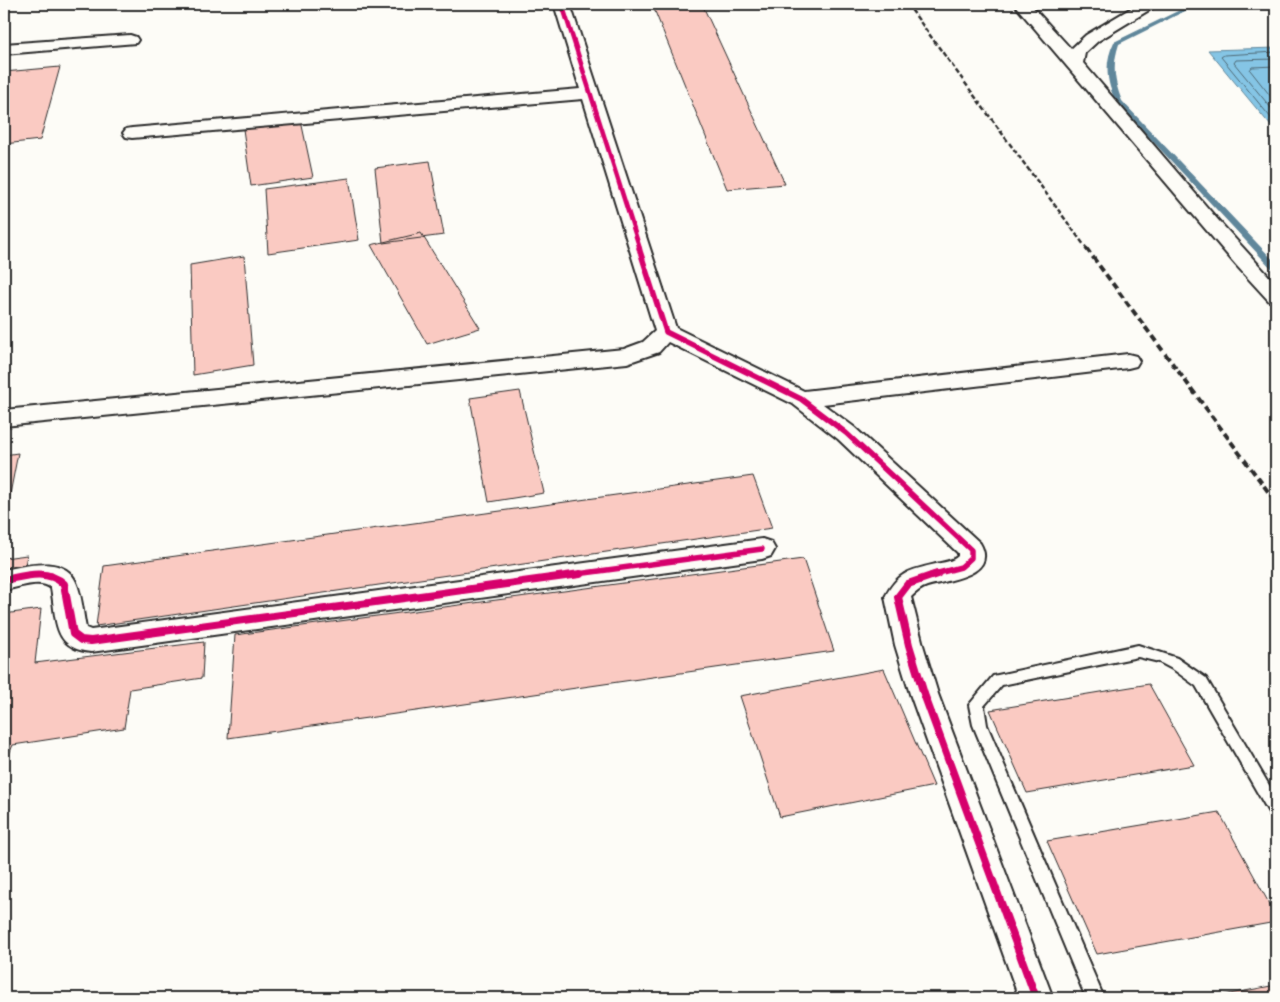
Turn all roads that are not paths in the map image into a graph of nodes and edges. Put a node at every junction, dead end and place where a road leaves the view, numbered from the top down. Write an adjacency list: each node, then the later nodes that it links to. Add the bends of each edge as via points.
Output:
1 (562, 4): 7 (street)
2 (1022, 4): 6 (street)
3 (1149, 4): 6 (street, via 1092,38 1077,52)
4 (130, 40): 5 (street)
5 (4, 49)
6 (1075, 63): 9 (street)
7 (591, 93): 8 (street); 10 (street)
8 (132, 133)
9 (1276, 296)
10 (666, 332): 12 (street); 13 (street, via 651,347 627,356)
11 (1128, 362): 12 (street)
12 (801, 399): 17 (street, via 846,433 972,550 972,558 962,568 912,581 898,596 924,694)
13 (4, 418)
14 (762, 549): 15 (street, via 91,641 81,640 72,634 61,579 48,573)
15 (4, 580)
16 (1276, 812): 18 (lane, via 1201,682 1185,668 1156,654 1138,651 998,680 976,705 980,725)
17 (1036, 998)
18 (1094, 998)

